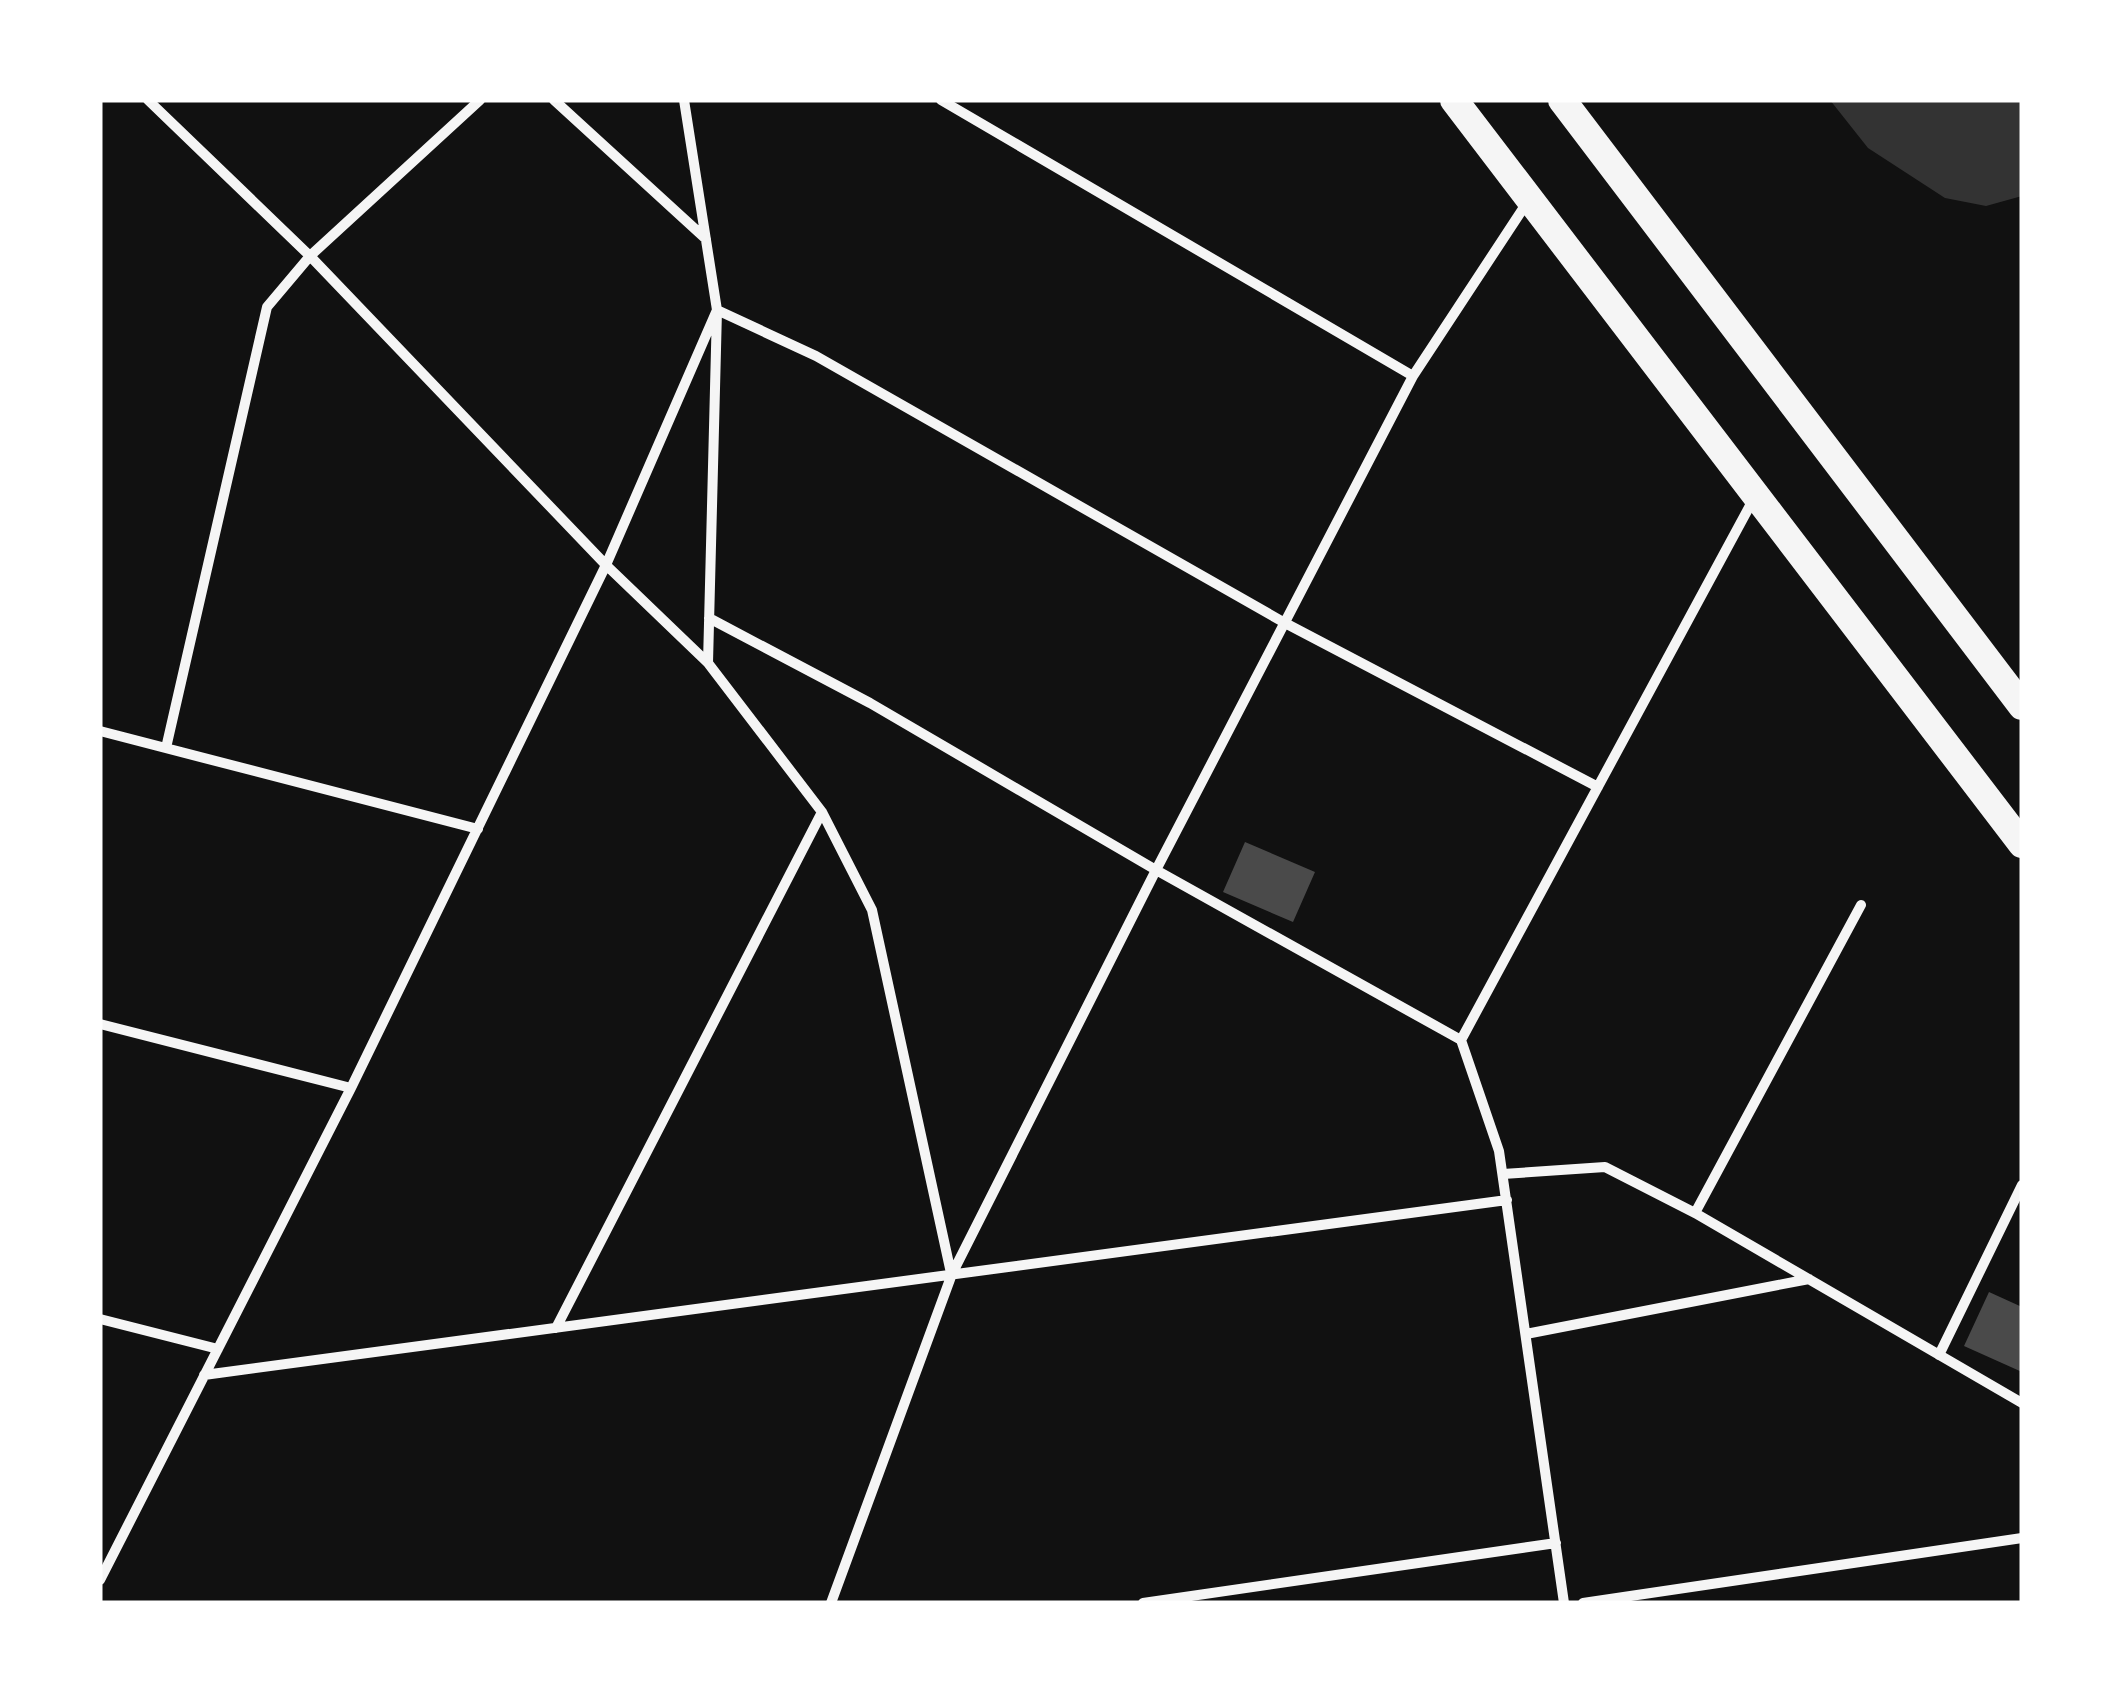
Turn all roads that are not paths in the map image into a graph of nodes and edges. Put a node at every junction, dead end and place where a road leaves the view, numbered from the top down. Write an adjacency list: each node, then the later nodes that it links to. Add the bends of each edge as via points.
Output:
1 (148, 100): 10 (street)
2 (480, 100): 10 (street)
3 (554, 100): 9 (street)
4 (684, 100): 9 (street)
5 (941, 100): 12 (street)
6 (1454, 100): 8 (highway)
7 (1562, 100): 18 (highway)
8 (1529, 200): 12 (street); 13 (highway)
9 (707, 240): 11 (street)
10 (310, 256): 14 (street); 20 (street, via 267,307)
11 (717, 310): 14 (street); 15 (street); 16 (street, via 816,356)
12 (1413, 376): 16 (street)
13 (1756, 495): 21 (street); 24 (highway)
14 (606, 566): 17 (street); 23 (street)
15 (709, 618): 17 (street); 25 (street, via 870,703)
16 (1285, 623): 21 (street); 25 (street)
17 (708, 663): 22 (street)
18 (2022, 706)
19 (100, 732): 20 (street)
20 (166, 748): 23 (street)
21 (1598, 787): 28 (street)
22 (822, 812): 34 (street, via 872,910); 37 (street)
23 (478, 829): 29 (street)
24 (2022, 844)
25 (1156, 870): 28 (street); 34 (street)
26 (1861, 905): 33 (street)
27 (100, 1024): 29 (street)
28 (1461, 1040): 30 (street)
29 (350, 1088): 39 (street)
30 (1502, 1174): 32 (street); 33 (street, via 1606,1167)
31 (2022, 1185): 40 (street)
32 (1507, 1200): 34 (street); 38 (street)
33 (1695, 1213): 35 (street)
34 (952, 1274): 37 (street); 46 (street)
35 (1809, 1279): 38 (street); 40 (street)
36 (100, 1320): 39 (street)
37 (556, 1328): 41 (street)
38 (1526, 1334): 44 (street)
39 (218, 1349): 41 (street)
40 (1939, 1356): 42 (street)
41 (204, 1375): 45 (street)
42 (2022, 1403)
43 (2022, 1538): 49 (street)
44 (1556, 1542): 47 (street); 48 (street)
45 (100, 1580)
46 (831, 1603)
47 (1143, 1603)
48 (1564, 1603)
49 (1583, 1603)

